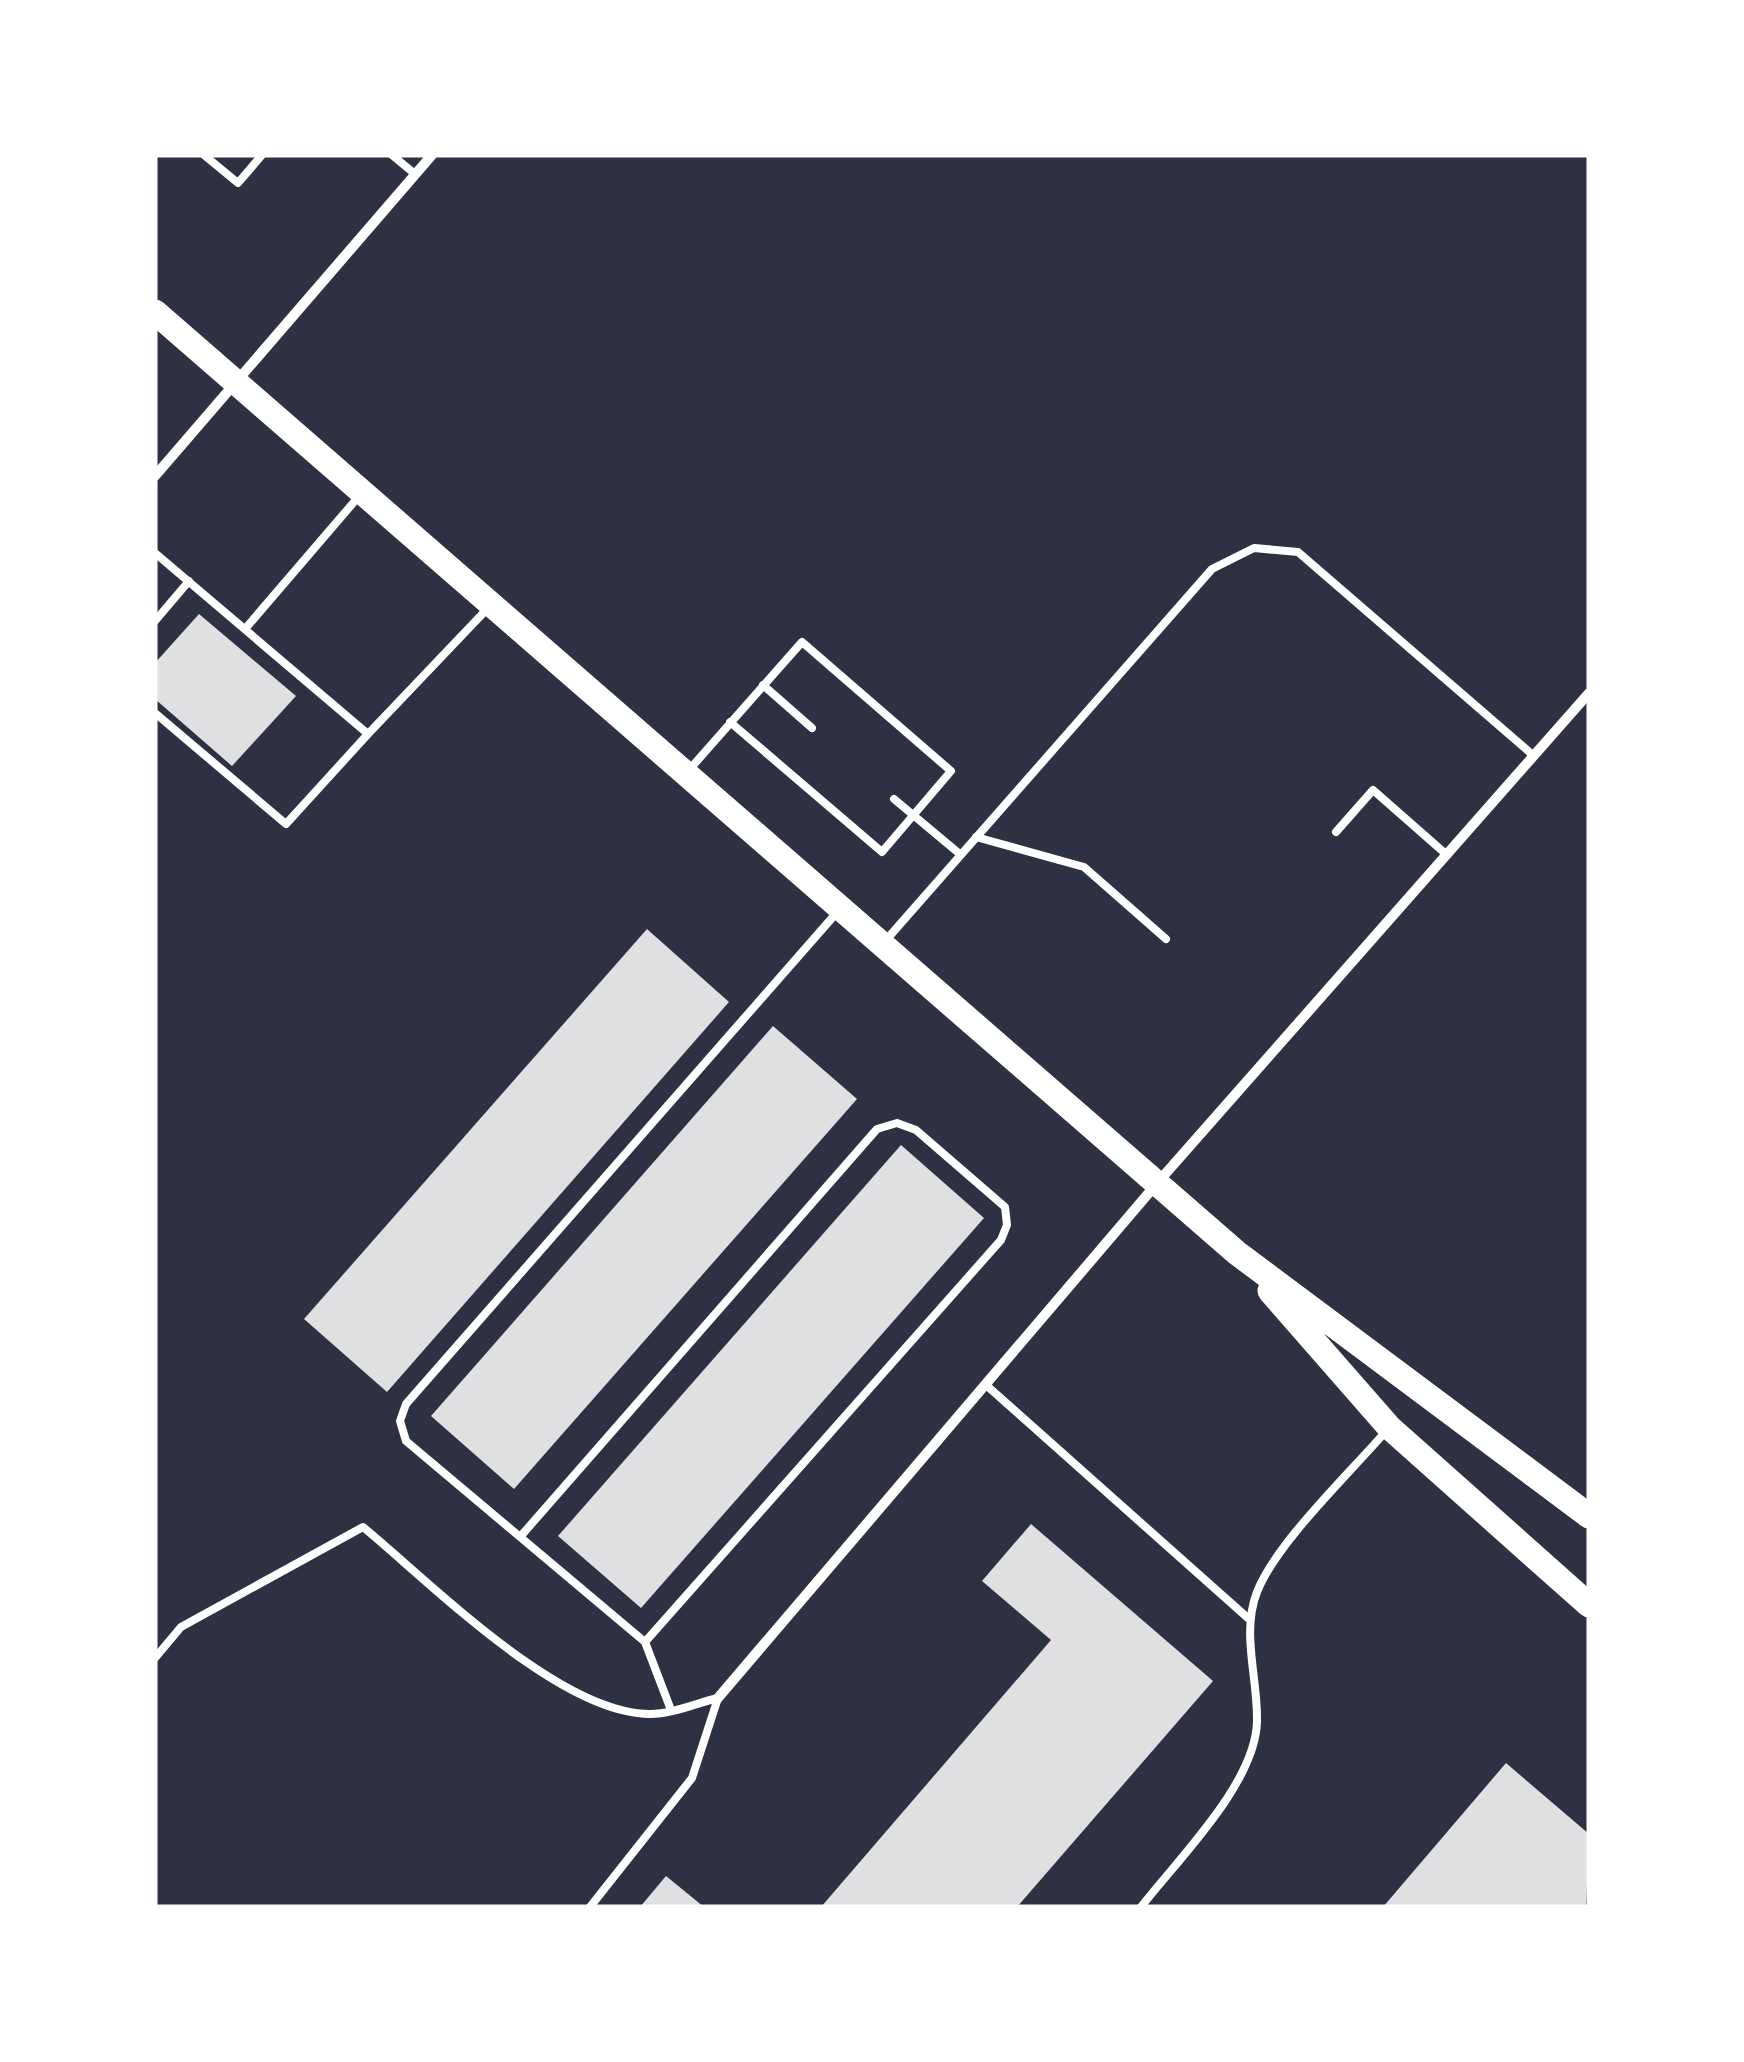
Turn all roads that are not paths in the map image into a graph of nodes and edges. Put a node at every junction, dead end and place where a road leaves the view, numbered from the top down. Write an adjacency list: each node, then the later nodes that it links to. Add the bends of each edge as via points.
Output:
1 (204, 155): 2 (lane, via 238,183)
2 (262, 155)
3 (392, 155): 5 (lane)
4 (432, 155): 5 (street)
5 (415, 174): 7 (street)
6 (155, 312): 7 (main road)
7 (236, 382): 8 (street); 9 (main road)
8 (155, 476)
9 (364, 492): 12 (main road); 14 (lane)
10 (155, 552): 11 (lane)
11 (189, 582): 13 (lane); 14 (lane)
12 (492, 604): 20 (lane); 22 (main road)
13 (155, 622)
14 (245, 629): 20 (lane)
15 (763, 686): 18 (lane); 19 (lane); 24 (lane, via 802,642 951,771)
16 (1589, 694): 21 (street)
17 (155, 713): 20 (lane, via 286,824)
18 (730, 722): 22 (lane); 24 (lane, via 882,852)
19 (812, 728)
20 (368, 734)
21 (1534, 756): 26 (lane, via 1298,552 1254,548 1212,569); 27 (street)
22 (686, 772): 29 (main road)
23 (894, 799): 24 (lane)
24 (913, 815): 28 (lane)
25 (1336, 832): 27 (lane, via 1372,790)
26 (976, 837): 28 (lane); 30 (lane, via 1084,868)
27 (1446, 854): 32 (street)
28 (961, 855): 31 (lane)
29 (842, 906): 31 (main road); 37 (lane, via 406,1404 400,1422 406,1440)
30 (1166, 939)
31 (884, 943): 32 (main road)
32 (1159, 1182): 33 (main road); 34 (street)
33 (1237, 1253): 35 (main road); 36 (main road)
34 (986, 1385): 39 (lane); 42 (street)
35 (1390, 1427): 38 (main road); 39 (lane, via 1274,1561)
36 (1589, 1516)
37 (520, 1536): 40 (lane); 40 (lane, via 877,1129 898,1123 916,1130 1005,1207 1001,1240)
38 (1589, 1605)
39 (1249, 1619): 45 (lane, via 1258,1724 1248,1768)
40 (645, 1642): 43 (lane)
41 (155, 1658): 43 (lane, via 181,1627 362,1527 549,1680 616,1708)
42 (718, 1698): 43 (lane); 44 (lane, via 692,1778)
43 (671, 1710)
44 (590, 1907)
45 (1141, 1907)

